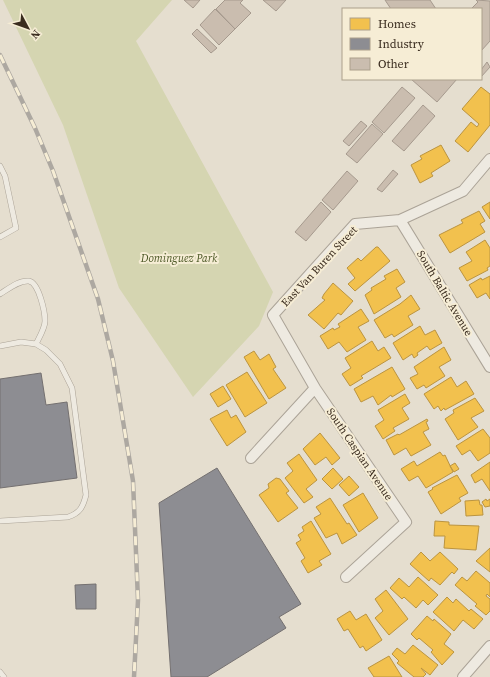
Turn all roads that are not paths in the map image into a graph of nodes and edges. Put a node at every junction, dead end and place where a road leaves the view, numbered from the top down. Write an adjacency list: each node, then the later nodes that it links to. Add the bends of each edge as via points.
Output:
1 (490, 159): 3 (street, East Van Buren Street, via 463,191)
2 (0, 166): 4 (lane, via 5,176 16,228)
3 (400, 220): 6 (street, East Van Buren Street, via 355,224); 9 (street, South Baltic Avenue)
4 (0, 237)
5 (0, 294): 7 (lane, via 27,281 32,283 40,294 45,322)
6 (273, 315): 10 (street, South Caspian Avenue)
7 (36, 344): 8 (lane, via 21,342); 12 (lane, via 60,364 72,388 86,495 83,506 76,514 68,517)
8 (0, 346)
9 (490, 367)
10 (315, 388): 11 (street); 13 (street, South Caspian Avenue, via 406,522)
11 (250, 458)
12 (0, 521)
13 (346, 577)
14 (490, 646): 17 (street)
15 (0, 672): 16 (lane)
16 (4, 677)
17 (463, 677)

